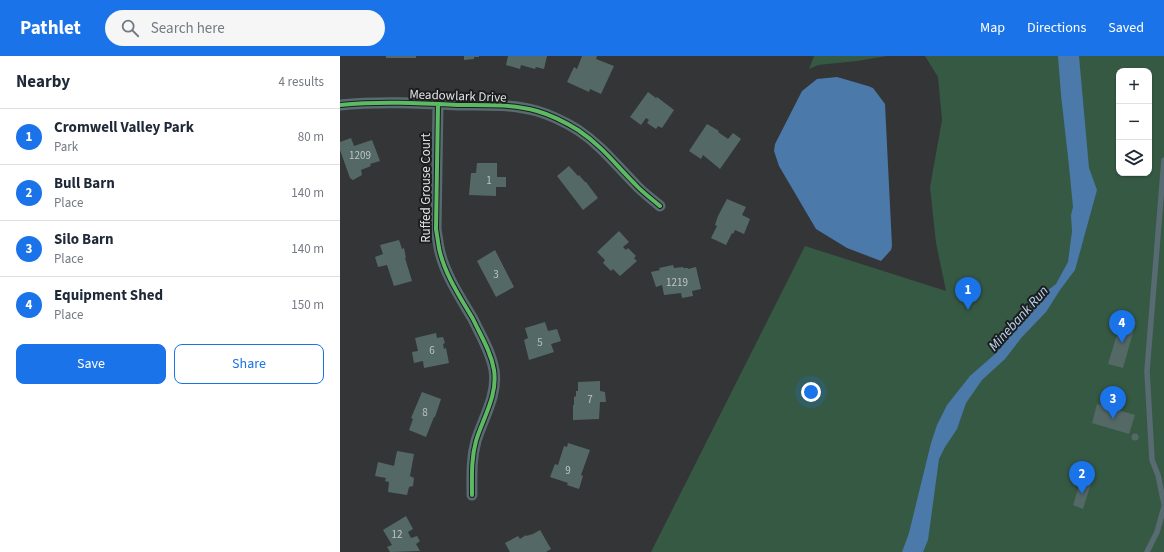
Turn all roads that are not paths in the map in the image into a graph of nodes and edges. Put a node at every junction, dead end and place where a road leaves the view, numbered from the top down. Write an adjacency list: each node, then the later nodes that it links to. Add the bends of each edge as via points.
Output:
1 (438, 104): 2 (street, Meadowlark Drive); 4 (street, Meadowlark Drive, via 510,106 537,111 558,119 612,158 636,185); 5 (street, Ruffed Grouse Court, via 436,229 439,249 446,269 484,340 494,371 490,402 473,453)
2 (340, 105)
3 (1164, 160): 6 (lane, via 1147,371 1152,460)
4 (660, 206)
5 (472, 495)
6 (1164, 504)
7 (1164, 507): 8 (lane, via 1157,532)
8 (1147, 552)

